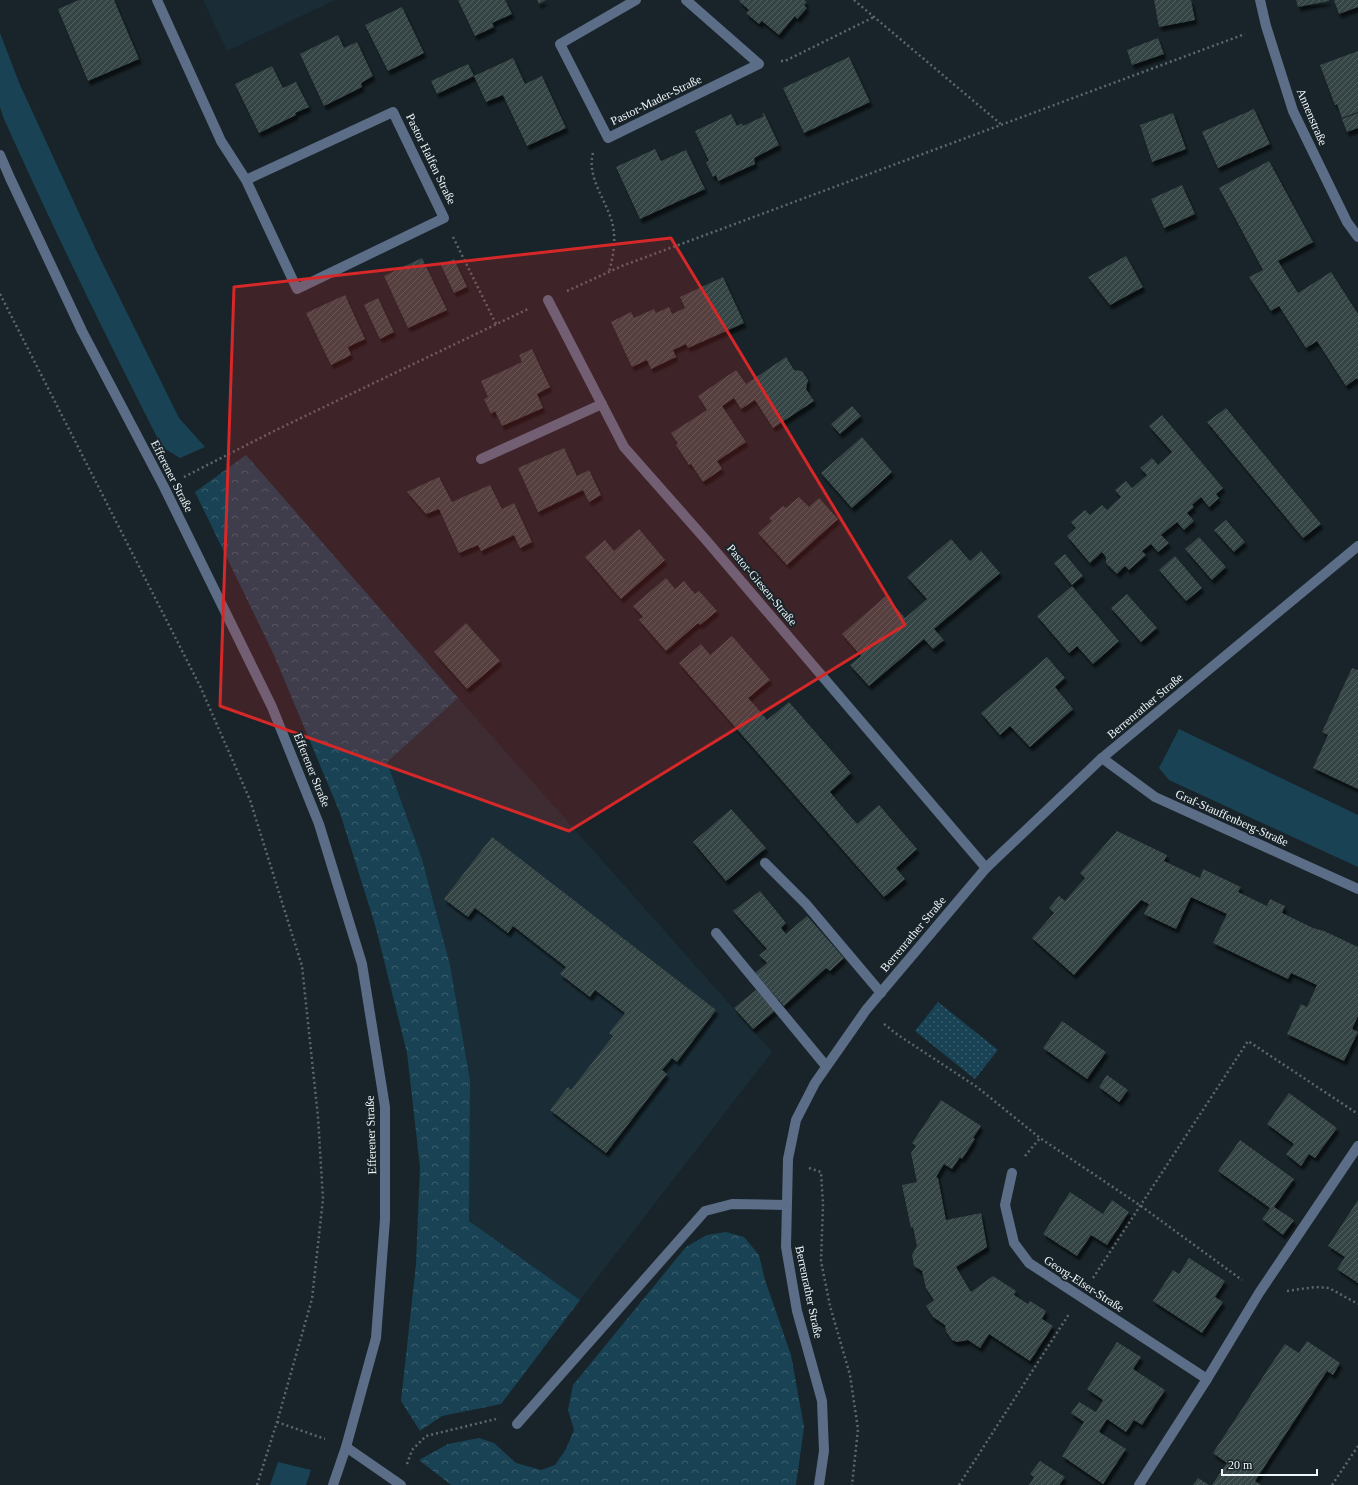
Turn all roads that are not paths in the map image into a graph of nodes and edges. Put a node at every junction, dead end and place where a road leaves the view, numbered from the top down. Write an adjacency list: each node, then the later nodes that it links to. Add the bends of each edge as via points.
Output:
1 (157, 0): 6 (street, Pastor Halfen Straße, via 221,141)
2 (636, 0): 3 (street, Pastor-Mader-Straße, via 560,44 608,138 759,64)
3 (686, 0)
4 (1260, 0): 7 (street, Annenstraße, via 1293,111 1347,222)
5 (0, 155): 24 (street, Efferener Straße, via 82,331 164,487 272,707 319,824 362,964 385,1107 385,1219 376,1338)
6 (246, 180): 6 (street, Pastor Halfen Straße, via 297,289 444,218 393,112)
7 (1358, 237)
8 (548, 300): 9 (street, Pastor-Giesen-Straße)
9 (602, 404): 10 (street); 14 (street, Pastor-Giesen-Straße, via 624,447)
10 (481, 459)
11 (1358, 546): 12 (street, Berrenrather Straße)
12 (1102, 758): 14 (street, Berrenrather Straße); 15 (street, Graf-Stauffenberg-Straße, via 1156,798)
13 (765, 863): 17 (street, via 806,904)
14 (986, 868): 17 (street, Berrenrather Straße)
15 (1358, 889)
16 (716, 933): 18 (street)
17 (881, 992): 18 (street, Berrenrather Straße)
18 (826, 1066): 21 (street, Berrenrather Straße, via 796,1120 788,1160)
19 (1358, 1146): 22 (street, via 1259,1293)
20 (1012, 1173): 22 (street, Georg-Elser-Straße, via 1005,1205 1014,1243 1029,1264)
21 (786, 1205): 23 (street, via 732,1204 705,1211); 27 (street, Berrenrather Straße, via 786,1247 790,1269 798,1311 822,1401 824,1451)
22 (1207, 1379): 28 (street)
23 (517, 1424)
24 (346, 1447): 25 (street); 26 (street)
25 (333, 1485)
26 (400, 1485)
27 (819, 1485)
28 (1138, 1485)

